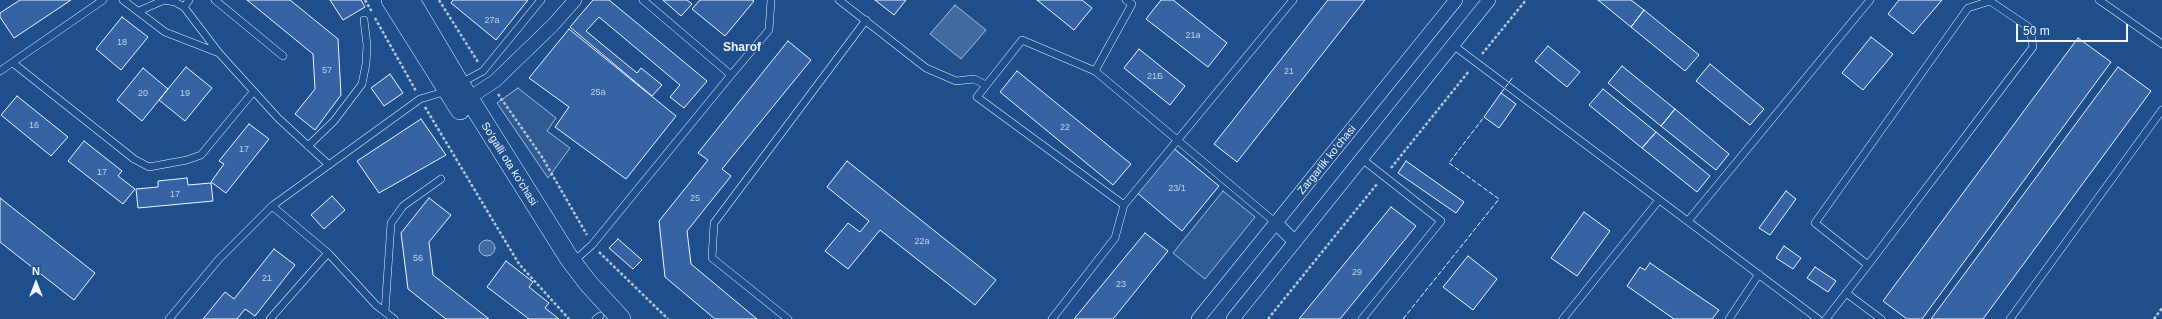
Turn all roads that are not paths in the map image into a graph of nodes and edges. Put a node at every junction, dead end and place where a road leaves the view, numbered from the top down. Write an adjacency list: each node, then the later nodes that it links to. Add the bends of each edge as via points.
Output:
1 (103, 0): 26 (lane)
2 (123, 0): 19 (lane)
3 (189, 0): 18 (lane)
4 (215, 0): 25 (lane)
5 (392, 0): 32 (main road, So'galli ota ko'chasi)
6 (410, 0): 32 (main road, So'galli ota ko'chasi)
7 (541, 0): 32 (lane, via 483,71)
8 (575, 0): 32 (street, via 553,26 491,84)
9 (643, 0): 29 (lane)
10 (771, 0): 29 (lane, via 769,30)
11 (839, 0): 21 (lane)
12 (1293, 0): 34 (lane)
13 (1456, 0): 43 (street, Zargarlik ko'chasi)
14 (1489, 0): 23 (street)
15 (1870, 0): 42 (lane)
16 (2099, 0): 22 (lane)
17 (1131, 1): 28 (lane)
18 (184, 7): 19 (lane, via 164,0); 24 (lane)
19 (139, 11): 24 (lane, via 165,32)
20 (364, 20): 35 (lane, via 367,45 362,84 334,121)
21 (866, 20): 30 (lane, via 926,68 956,81 974,80); 56 (lane, via 714,223 712,258)
22 (2162, 44)
23 (1453, 45): 36 (street); 39 (lane)
24 (219, 53): 31 (lane)
25 (283, 56)
26 (13, 63): 27 (lane); 31 (lane, via 134,159 149,167 187,160 201,154)
27 (0, 71)
28 (1095, 71): 30 (lane, via 1022,40); 34 (lane)
29 (731, 74): 46 (lane, via 592,245)
30 (986, 85): 40 (lane, via 977,96)
31 (253, 92): 35 (lane)
32 (458, 95): 37 (lane, via 420,99); 46 (main road, So'galli ota ko'chasi); 51 (main road, So'galli ota ko'chasi, via 559,265)
33 (2162, 110): 66 (lane)
34 (1176, 140): 40 (lane); 43 (lane)
35 (308, 146): 37 (lane)
36 (1362, 159): 44 (street); 60 (lane, via 1441,221)
37 (329, 165): 41 (lane)
38 (441, 179): 50 (lane, via 403,206 391,223)
39 (1660, 200): 42 (lane); 61 (lane)
40 (1124, 204): 57 (lane, via 1115,238)
41 (272, 206): 45 (lane); 52 (lane, via 218,258)
42 (1688, 221): 48 (lane)
43 (1276, 223): 44 (street); 58 (street, Zargarlik ko'chasi)
44 (1295, 242): 59 (street)
45 (328, 253): 50 (lane); 53 (lane)
46 (572, 263): 55 (main road, So'galli ota ko'chasi)
47 (1868, 265): 47 (lane, via 2033,46 2030,28 1990,1 1968,8 1815,223); 49 (lane)
48 (1758, 274): 62 (lane); 63 (lane)
49 (1846, 293): 64 (lane); 65 (lane)
50 (385, 312): 54 (lane)
51 (599, 318)
52 (169, 319)
53 (270, 319)
54 (394, 319)
55 (621, 319)
56 (788, 319)
57 (1052, 319)
58 (1198, 319)
59 (1233, 319)
60 (1362, 319)
61 (1563, 319)
62 (1729, 319)
63 (1818, 319)
64 (1826, 319)
65 (1881, 319)
66 (2010, 319)

